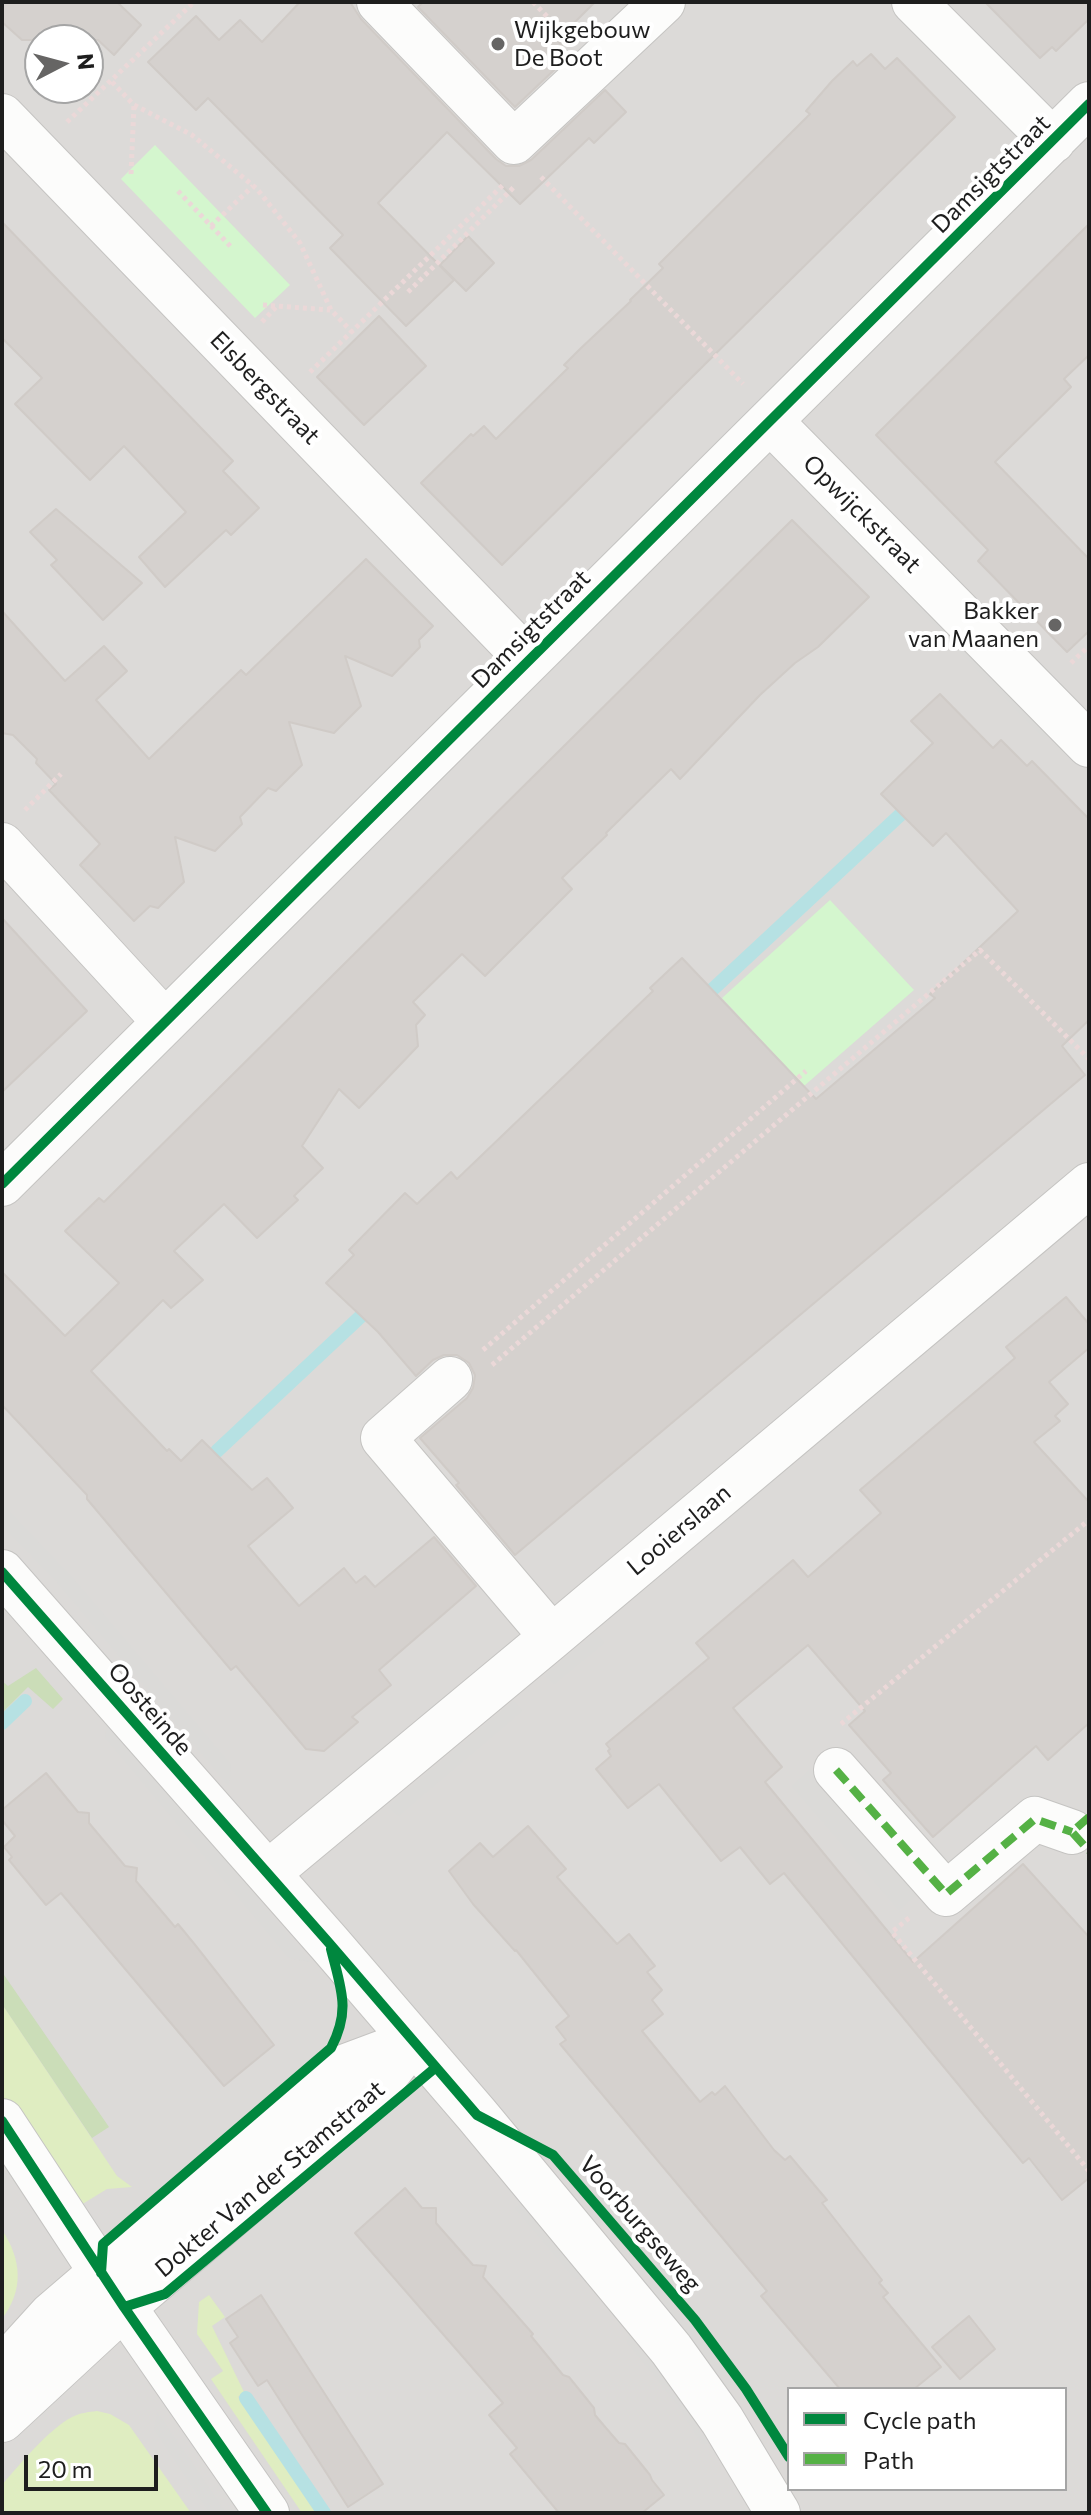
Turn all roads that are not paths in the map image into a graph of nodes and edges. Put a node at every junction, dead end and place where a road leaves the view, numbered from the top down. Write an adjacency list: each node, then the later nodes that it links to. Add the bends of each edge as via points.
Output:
1 (379, 2): 2 (street, via 523,164)
2 (663, 2)
3 (914, 2): 6 (street)
4 (1089, 104): 6 (street, Damsigtstraat)
5 (2, 116): 8 (street, Elsbergstraat)
6 (1053, 141): 7 (street, Damsigtstraat)
7 (770, 421): 8 (street, Damsigtstraat); 9 (street, Opwijckstraat)
8 (528, 660): 11 (street, Damsigtstraat)
9 (1089, 745)
10 (12, 829): 11 (street)
11 (165, 1022): 12 (street, Damsigtstraat)
12 (2, 1184)
13 (1089, 1185): 16 (street, Looierslaan)
14 (450, 1379): 16 (street, via 383,1438)
15 (2, 1572): 19 (street, Oosteinde)
16 (552, 1637): 19 (street, Looierslaan)
17 (836, 1770): 18 (street, via 946,1894 1035,1819)
18 (1083, 1833)
19 (268, 1873): 20 (street)
20 (413, 2041): 22 (street, Dokter Van der Stamstraat, via 366,2101); 26 (street, via 671,2349)
21 (2, 2121): 22 (street)
22 (112, 2290): 23 (street, Dokter Van der Stamstraat, via 51,2315); 24 (street, Dokter Van der Stamstraat); 25 (street)
23 (2, 2369)
24 (2, 2420)
25 (267, 2513)
26 (778, 2513)

